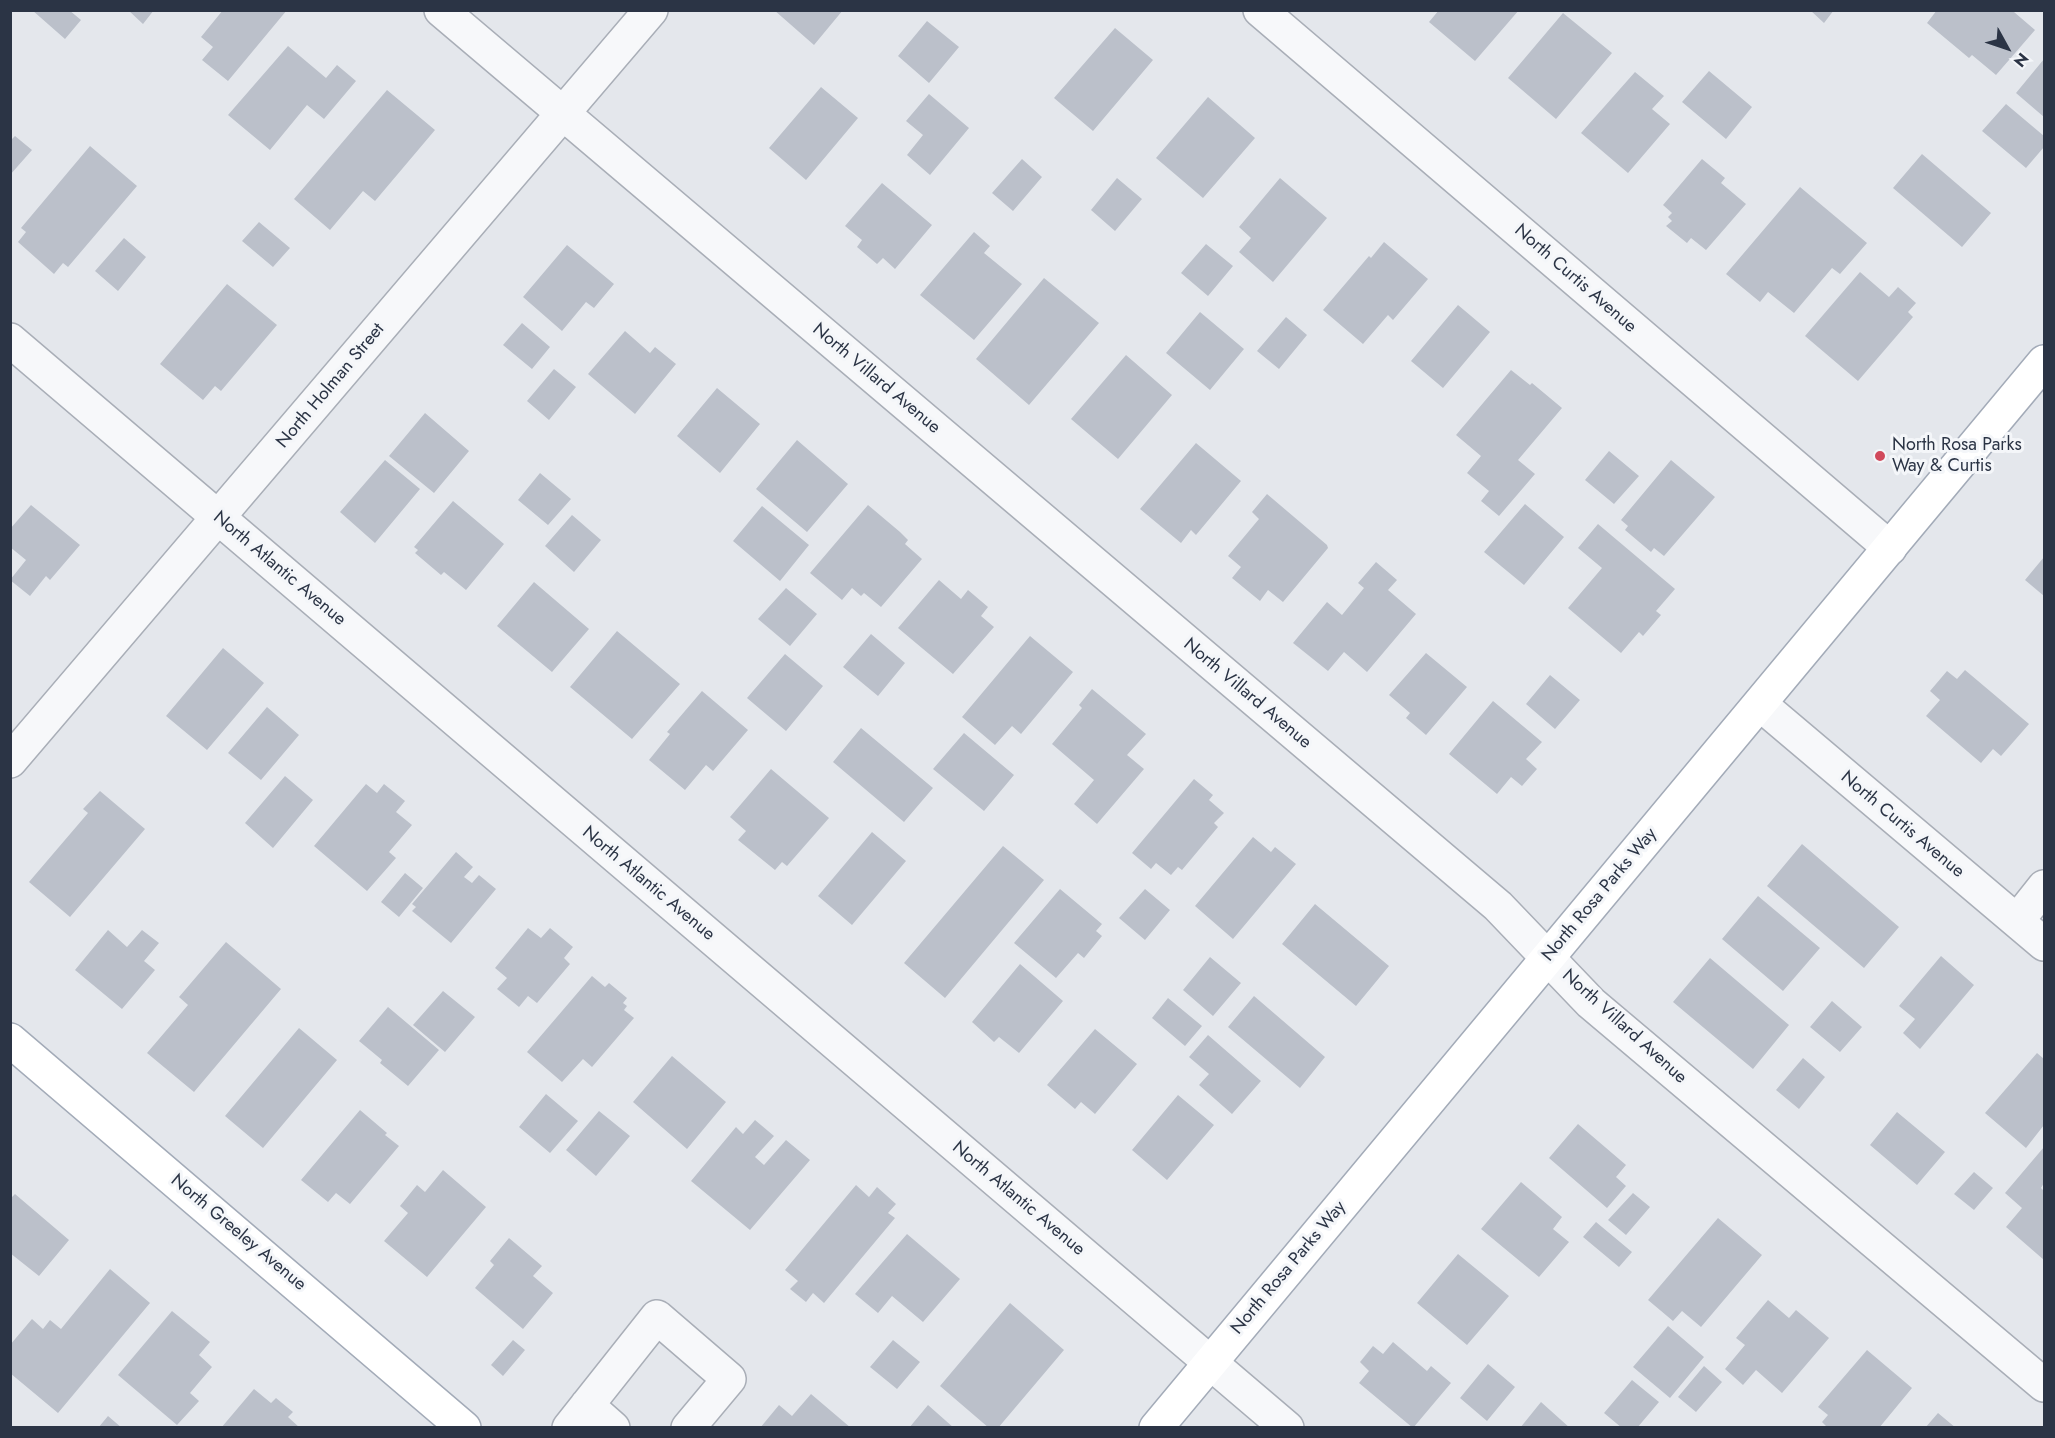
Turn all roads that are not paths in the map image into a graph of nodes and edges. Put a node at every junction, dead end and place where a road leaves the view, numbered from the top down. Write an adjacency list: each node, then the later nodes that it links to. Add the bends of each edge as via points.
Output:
1 (441, 10): 4 (street, North Villard Avenue)
2 (651, 10): 4 (street, North Holman Street)
3 (1260, 10): 8 (street, North Curtis Avenue)
4 (563, 114): 7 (street, North Holman Street); 14 (street, North Villard Avenue, via 1498,906)
5 (10, 340): 7 (street, North Atlantic Avenue)
6 (2044, 362): 8 (main road, North Rosa Parks Way)
7 (219, 517): 10 (street, North Holman Street); 16 (street, North Atlantic Avenue)
8 (1890, 548): 9 (main road, North Rosa Parks Way)
9 (1760, 704): 12 (street, North Curtis Avenue); 14 (main road, North Rosa Parks Way)
10 (10, 761)
11 (2044, 887): 12 (street)
12 (2017, 921): 13 (street, North Curtis Avenue)
13 (2044, 944)
14 (1548, 958): 16 (main road, North Rosa Parks Way); 17 (street, North Villard Avenue, via 1591,1003)
15 (10, 1040): 19 (main road, North Greeley Avenue)
16 (1210, 1362): 22 (main road, North Rosa Parks Way); 23 (street, North Atlantic Avenue)
17 (2044, 1385)
18 (578, 1416): 20 (street); 21 (street, via 657,1317 729,1379)
19 (464, 1428)
20 (613, 1428)
21 (688, 1428)
22 (1156, 1428)
23 (1287, 1428)

